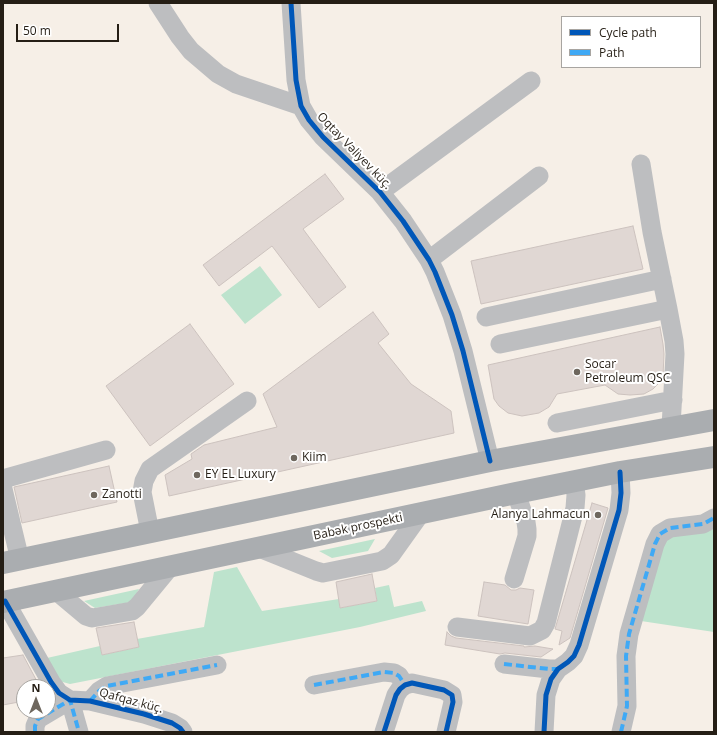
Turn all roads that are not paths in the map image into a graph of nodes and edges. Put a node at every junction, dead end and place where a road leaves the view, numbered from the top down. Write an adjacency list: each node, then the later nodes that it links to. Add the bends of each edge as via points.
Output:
1 (158, 3): 4 (street, via 191,51 218,74 236,84)
2 (290, 3): 4 (street, Oqtay Vəliyev küç., via 296,80)
3 (531, 81): 7 (street)
4 (301, 106): 7 (street, Oqtay Vəliyev küç., via 323,137)
5 (641, 164): 9 (street)
6 (539, 176): 8 (street)
7 (380, 192): 8 (street, Oqtay Vəliyev küç.)
8 (429, 260): 20 (street, Oqtay Vəliyev küç., via 452,315 463,351)
9 (662, 279): 10 (street); 11 (street)
10 (668, 309): 12 (street); 13 (street, via 675,354)
11 (486, 317)
12 (500, 344)
13 (672, 400): 16 (street); 17 (street)
14 (247, 401): 28 (street, via 150,469 142,492)
15 (714, 420): 17 (main road)
16 (557, 423)
17 (671, 427): 20 (main road)
18 (106, 450): 22 (street)
19 (714, 457): 21 (main road, Babək prospekti)
20 (490, 461): 28 (main road)
21 (620, 472): 23 (main road, Babək prospekti); 38 (street, via 619,510 579,645 574,656)
22 (3, 479)
23 (574, 481): 25 (main road, Babək prospekti); 35 (street, via 575,508 546,623 542,630 530,636)
24 (3, 489): 30 (street)
25 (516, 493): 26 (main road, Babək prospekti); 32 (street, via 526,522 527,536)
26 (421, 513): 29 (main road, Babək prospekti); 29 (street, via 391,555 382,562 323,573)
27 (714, 518): 49 (street, via 703,524 670,528 660,534 655,544 629,634 626,656 627,706)
28 (150, 532): 30 (main road)
29 (259, 548): 31 (main road, Babək prospekti)
30 (11, 562)
31 (170, 567): 33 (main road, Babək prospekti); 33 (street, via 132,611 92,618 86,616)
32 (514, 579)
33 (55, 590): 34 (main road, Babək prospekti)
34 (4, 601): 41 (street, via 51,682 59,693)
35 (457, 627)
36 (504, 664): 38 (street)
37 (217, 665): 42 (street, via 107,686)
38 (558, 669): 48 (street, via 546,695)
39 (405, 684): 40 (street, via 394,673 384,672); 46 (street, via 396,695); 47 (street, via 412,683 444,690 452,695 454,702)
40 (314, 685)
41 (70, 700): 42 (street, Qafqaz küç.); 43 (street, via 38,719); 44 (street)
42 (90, 701): 45 (street, Qafqaz küç., via 172,723)
43 (35, 732)
44 (79, 732)
45 (183, 732)
46 (384, 732)
47 (446, 732)
48 (544, 732)
49 (621, 732)

